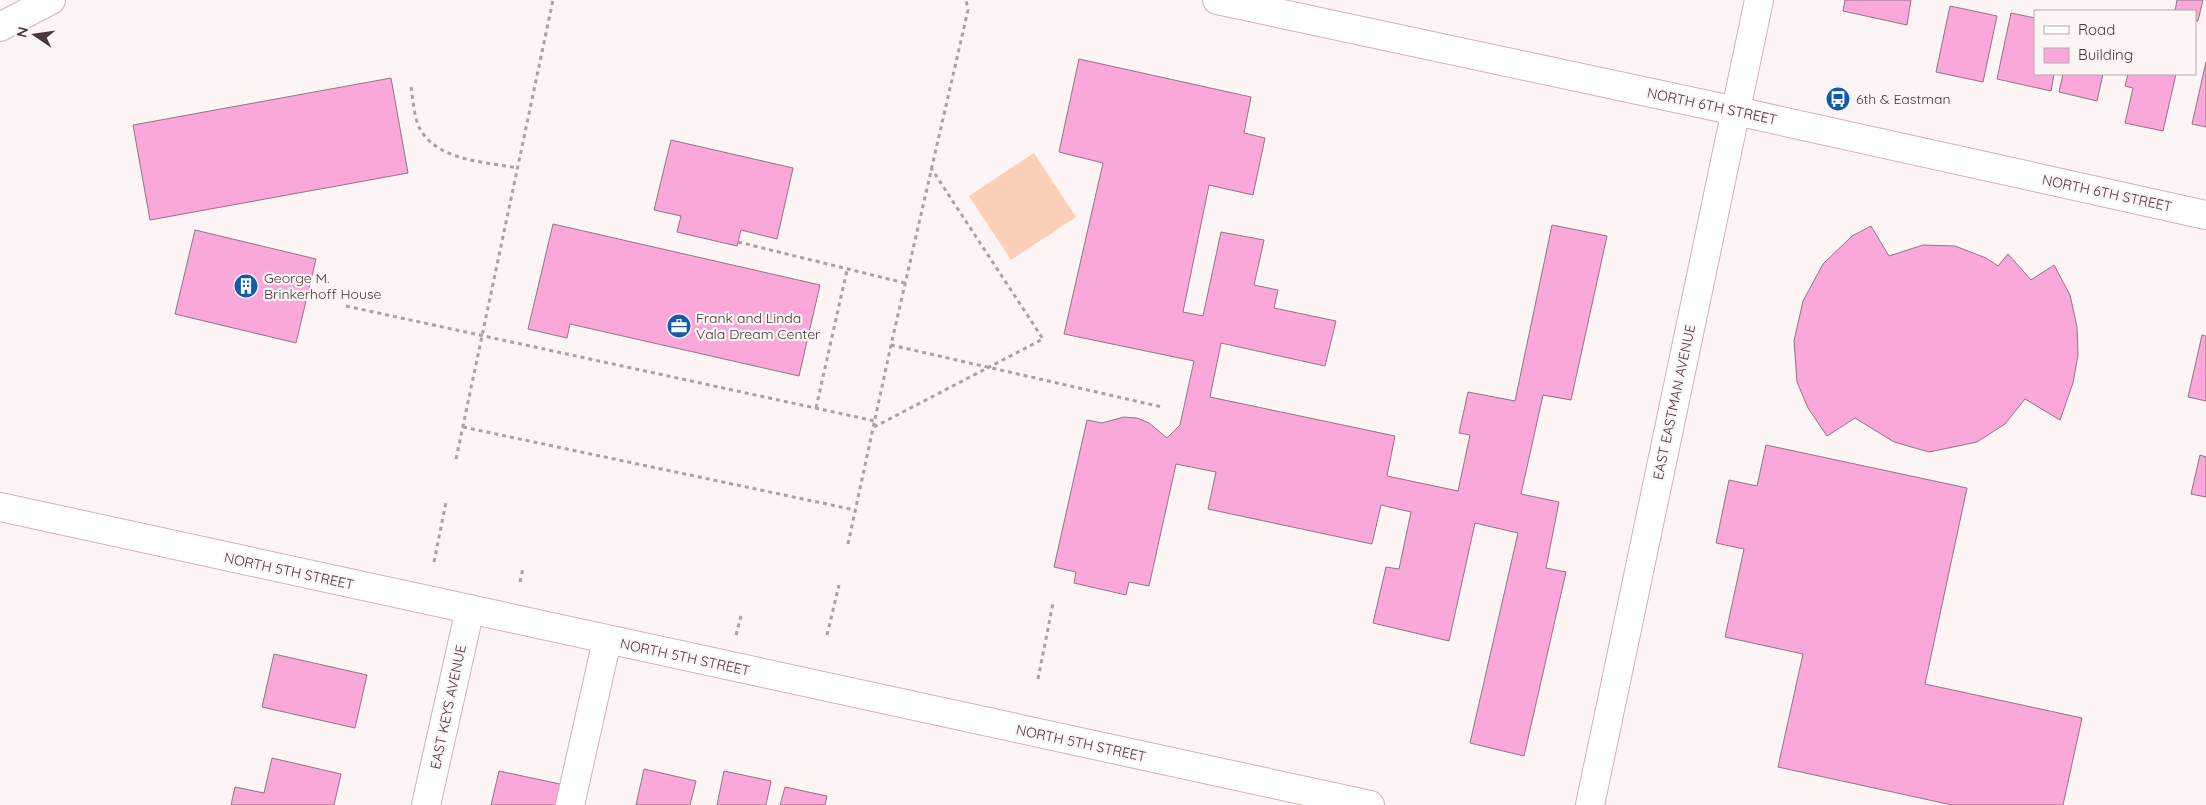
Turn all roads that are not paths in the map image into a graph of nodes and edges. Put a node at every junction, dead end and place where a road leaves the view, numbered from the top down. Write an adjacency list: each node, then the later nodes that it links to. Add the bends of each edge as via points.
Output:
1 (51, 0): 4 (main road)
2 (1217, 0): 5 (main road, NORTH 6TH STREET)
3 (1759, 0): 5 (main road, EAST EASTMAN AVENUE)
4 (0, 27)
5 (1736, 111): 6 (main road, NORTH 6TH STREET); 13 (main road, EAST EASTMAN AVENUE)
6 (2206, 215)
7 (0, 507): 8 (main road, NORTH 5TH STREET)
8 (470, 609): 9 (main road, NORTH 5TH STREET); 10 (main road, EAST KEYS AVENUE)
9 (607, 640): 11 (main road); 12 (main road, NORTH 5TH STREET)
10 (426, 805)
11 (570, 805)
12 (1370, 805)
13 (1590, 805)

